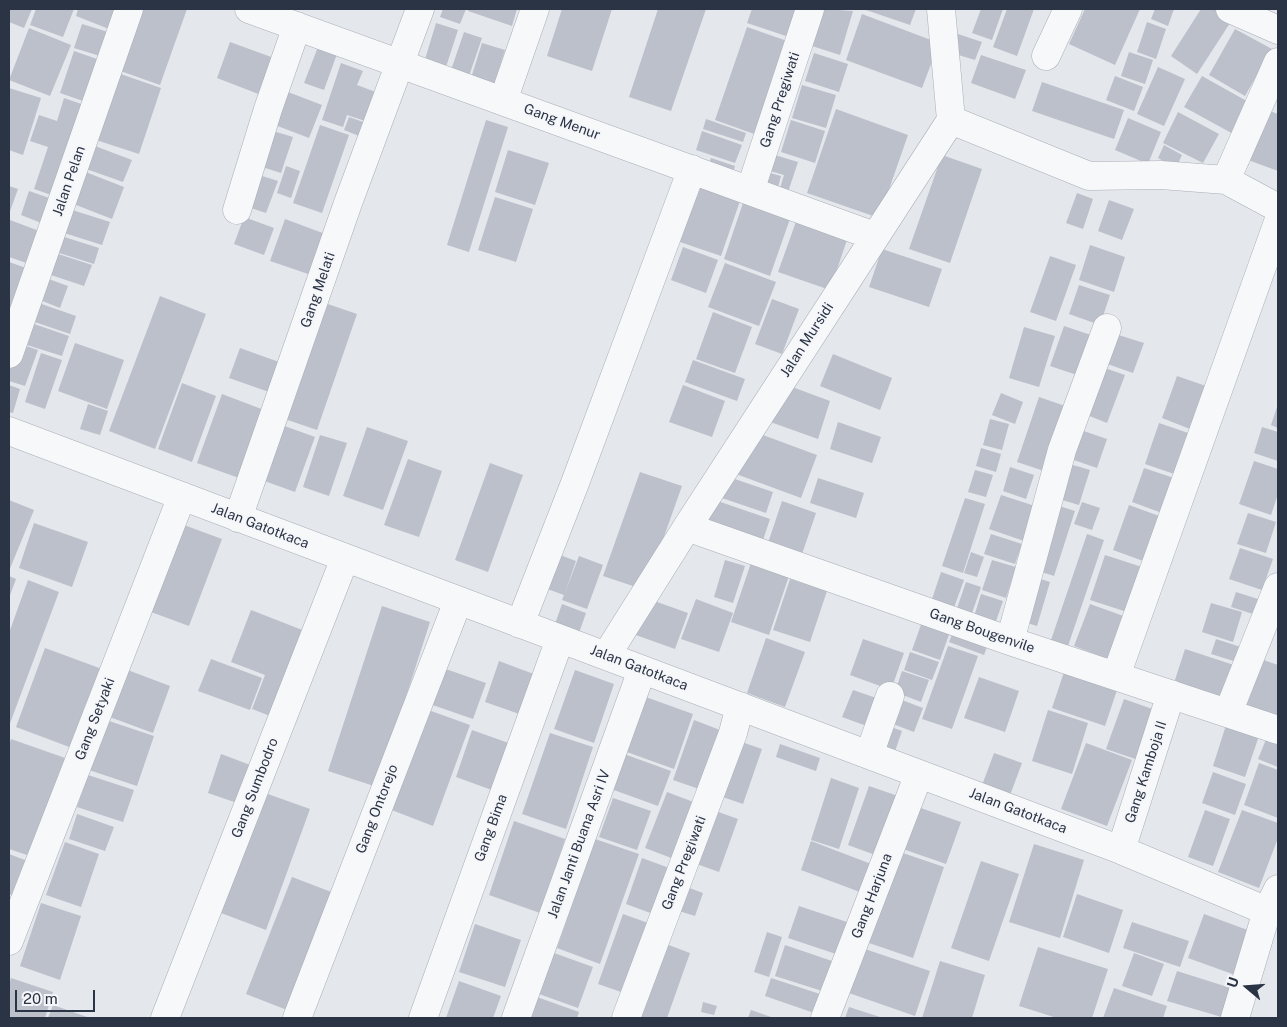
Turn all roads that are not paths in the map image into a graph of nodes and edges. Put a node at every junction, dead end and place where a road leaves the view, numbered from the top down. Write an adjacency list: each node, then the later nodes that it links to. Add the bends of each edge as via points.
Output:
1 (129, 9): 24 (street, Jalan Pelan)
2 (420, 9): 13 (street, Gang Melati)
3 (535, 9): 14 (street)
4 (810, 9): 18 (street, Gang Pregiwati)
5 (941, 9): 15 (street)
6 (1068, 9): 11 (street)
7 (1230, 9): 10 (street)
8 (258, 10): 9 (street, Gang Menur)
9 (297, 26): 13 (street, Gang Menur); 20 (street)
10 (1278, 30)
11 (1046, 56)
12 (1278, 62): 17 (street)
13 (400, 64): 14 (street, Gang Menur); 27 (street, Gang Melati)
14 (504, 101): 16 (street, Gang Menur)
15 (951, 120): 17 (street, via 1089,176 1161,175); 22 (street, Jalan Mursidi)
16 (692, 169): 18 (street, Gang Menur); 32 (street)
17 (1226, 180): 19 (street)
18 (750, 191): 22 (street, Gang Menur)
19 (1278, 208)
20 (237, 210)
21 (1278, 222): 37 (street)
22 (874, 236): 28 (street, Jalan Mursidi)
23 (1107, 328): 34 (street, via 1062,450)
24 (9, 354)
25 (9, 433): 26 (street, Jalan Gatotkaca)
26 (182, 496): 27 (street, Jalan Gatotkaca); 47 (street, Gang Setyaki)
27 (238, 518): 29 (street, Jalan Gatotkaca)
28 (686, 527): 34 (street, Gang Bougenvile); 35 (street, Jalan Mursidi)
29 (345, 558): 31 (street, Jalan Gatotkaca); 48 (street, Gang Sumbodro)
30 (1278, 587): 41 (street)
31 (458, 600): 32 (street, Jalan Gatotkaca); 49 (street, Gang Ontorejo)
32 (520, 624): 33 (street, Jalan Gatotkaca)
33 (560, 639): 35 (street, Jalan Gatotkaca); 50 (street, Gang Bima)
34 (1010, 641): 37 (street, Gang Bougenvile)
35 (606, 656): 36 (street, Jalan Gatotkaca)
36 (642, 670): 40 (street, Jalan Gatotkaca); 51 (street, Jalan Janti Buana Asri IV)
37 (1116, 676): 38 (street, Gang Bougenvile)
38 (1171, 694): 41 (street, Gang Bougenvile); 45 (street, Gang Kamboja II)
39 (890, 696): 43 (street)
40 (740, 706): 43 (street, Jalan Gatotkaca); 52 (street, Gang Pregiwati, via 733,733)
41 (1228, 713): 42 (street, Gang Bougenvile)
42 (1278, 730)
43 (869, 756): 44 (street, Jalan Gatotkaca)
44 (919, 774): 45 (street, Jalan Gatotkaca); 53 (street, Gang Harjuna)
45 (1121, 850): 46 (street, Jalan Gatotkaca)
46 (1273, 900): 54 (street)
47 (9, 941)
48 (165, 1018)
49 (297, 1018)
50 (423, 1018)
51 (516, 1018)
52 (626, 1018)
53 (825, 1018)
54 (1235, 1018)

